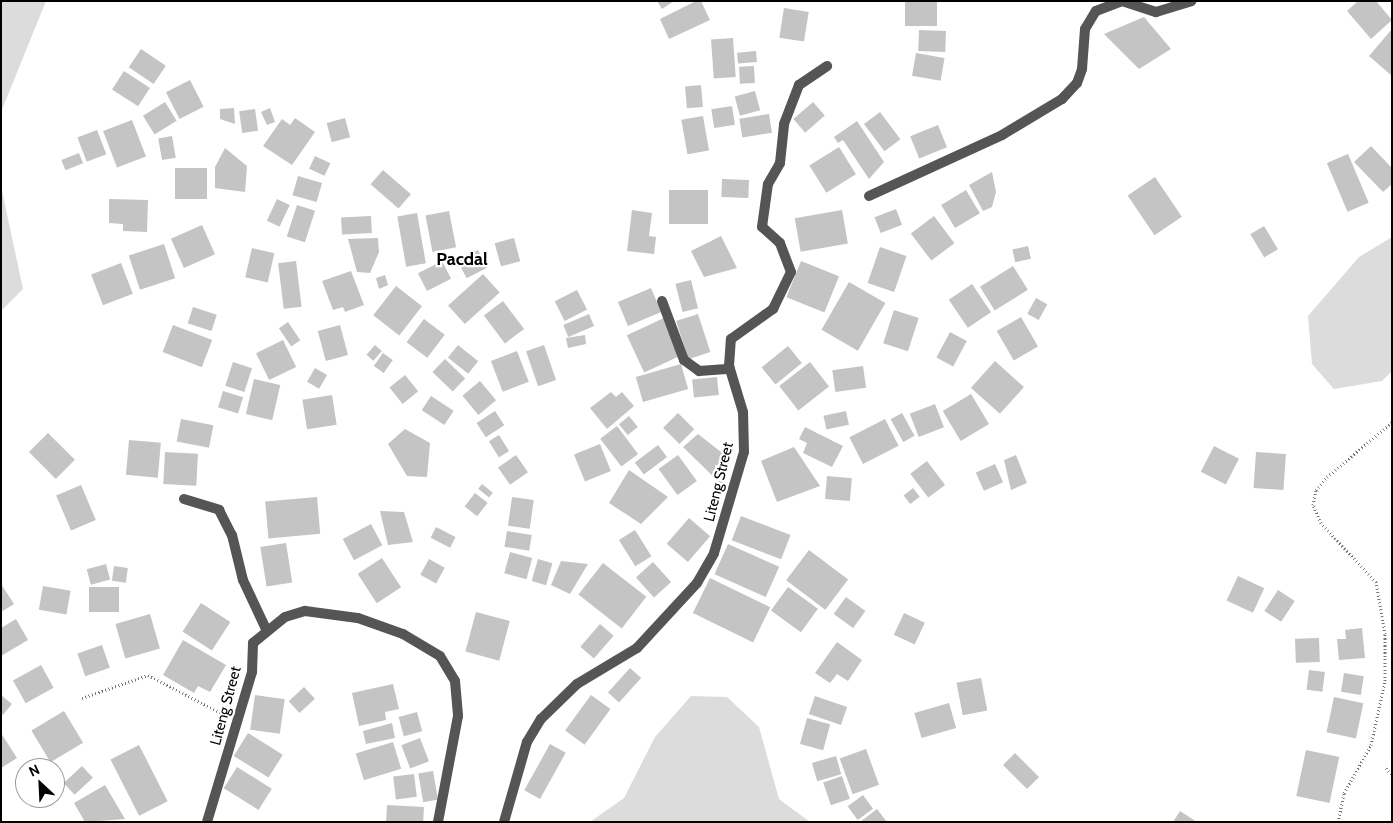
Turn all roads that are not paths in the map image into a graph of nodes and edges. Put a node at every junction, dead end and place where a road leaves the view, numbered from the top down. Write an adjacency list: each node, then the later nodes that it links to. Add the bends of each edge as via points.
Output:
1 (1122, 1): 2 (street, via 1156,12); 4 (street, via 1096,11 1085,29 1079,76 1062,99 994,139)
2 (1191, 1)
3 (827, 66): 6 (street, Liteng Street, via 799,85 784,124 780,163 768,184 762,227 780,243 792,272 773,309 731,339)
4 (869, 196)
5 (662, 301): 6 (street, via 684,360 699,371)
6 (730, 369): 11 (street, Liteng Street, via 746,428 744,452 714,553 697,583 637,648 577,684 542,719 527,742)
7 (184, 499): 8 (street, via 219,510 232,535 244,580)
8 (266, 629): 9 (street, Liteng Street, via 253,643 252,672 239,723); 10 (street, via 305,611 358,618 403,634 440,656 455,681 458,716)
9 (207, 822)
10 (438, 822)
11 (504, 822)

